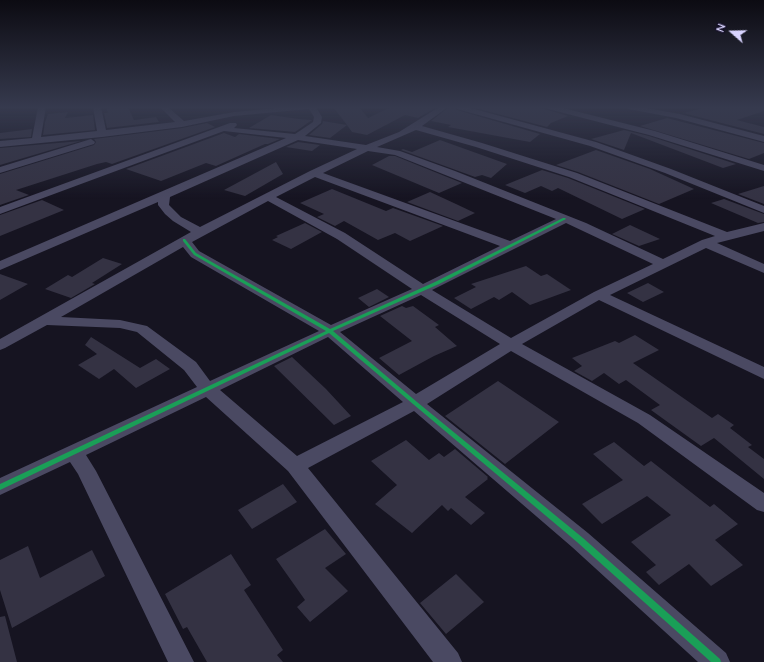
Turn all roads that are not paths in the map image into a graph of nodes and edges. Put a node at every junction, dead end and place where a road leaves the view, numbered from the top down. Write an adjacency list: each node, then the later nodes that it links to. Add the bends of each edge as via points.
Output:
1 (59, 138): 10 (street)
2 (106, 138): 14 (street)
3 (197, 138): 19 (street)
4 (295, 138): 16 (street)
5 (303, 138): 12 (street)
6 (390, 138): 12 (street)
7 (454, 138): 23 (street, via 573,175)
8 (571, 138): 18 (street, via 668,171)
9 (668, 138): 13 (street)
10 (36, 140): 11 (street)
11 (0, 144)
12 (367, 148): 15 (street); 20 (street, via 397,153)
13 (764, 168)
14 (0, 170)
15 (314, 174): 17 (street); 25 (street)
16 (165, 195): 22 (street, via 163,206); 27 (street)
17 (268, 197): 22 (street); 29 (street, via 341,236)
18 (764, 210)
19 (0, 211)
20 (564, 219): 25 (street); 26 (street)
21 (764, 227): 23 (street)
22 (192, 236): 31 (street); 32 (street, via 195,254)
23 (726, 236): 24 (street)
24 (706, 243): 26 (street); 28 (street)
25 (511, 246): 29 (street)
26 (663, 264): 30 (street)
27 (0, 266)
28 (764, 269)
29 (422, 290): 32 (street); 33 (street)
30 (599, 294): 33 (street); 35 (street)
31 (42, 320): 34 (street); 36 (street, via 120,324 142,329 190,366)
32 (330, 330): 36 (street); 37 (street)
33 (510, 344): 37 (street); 41 (street, via 644,419)
34 (0, 345)
35 (764, 374)
36 (208, 389): 38 (street); 39 (street)
37 (415, 403): 39 (street); 44 (street, via 580,540)
38 (74, 452): 40 (street); 42 (street)
39 (295, 466): 43 (street)
40 (0, 487)
41 (764, 504)
42 (182, 662)
43 (449, 662)
44 (717, 662)

